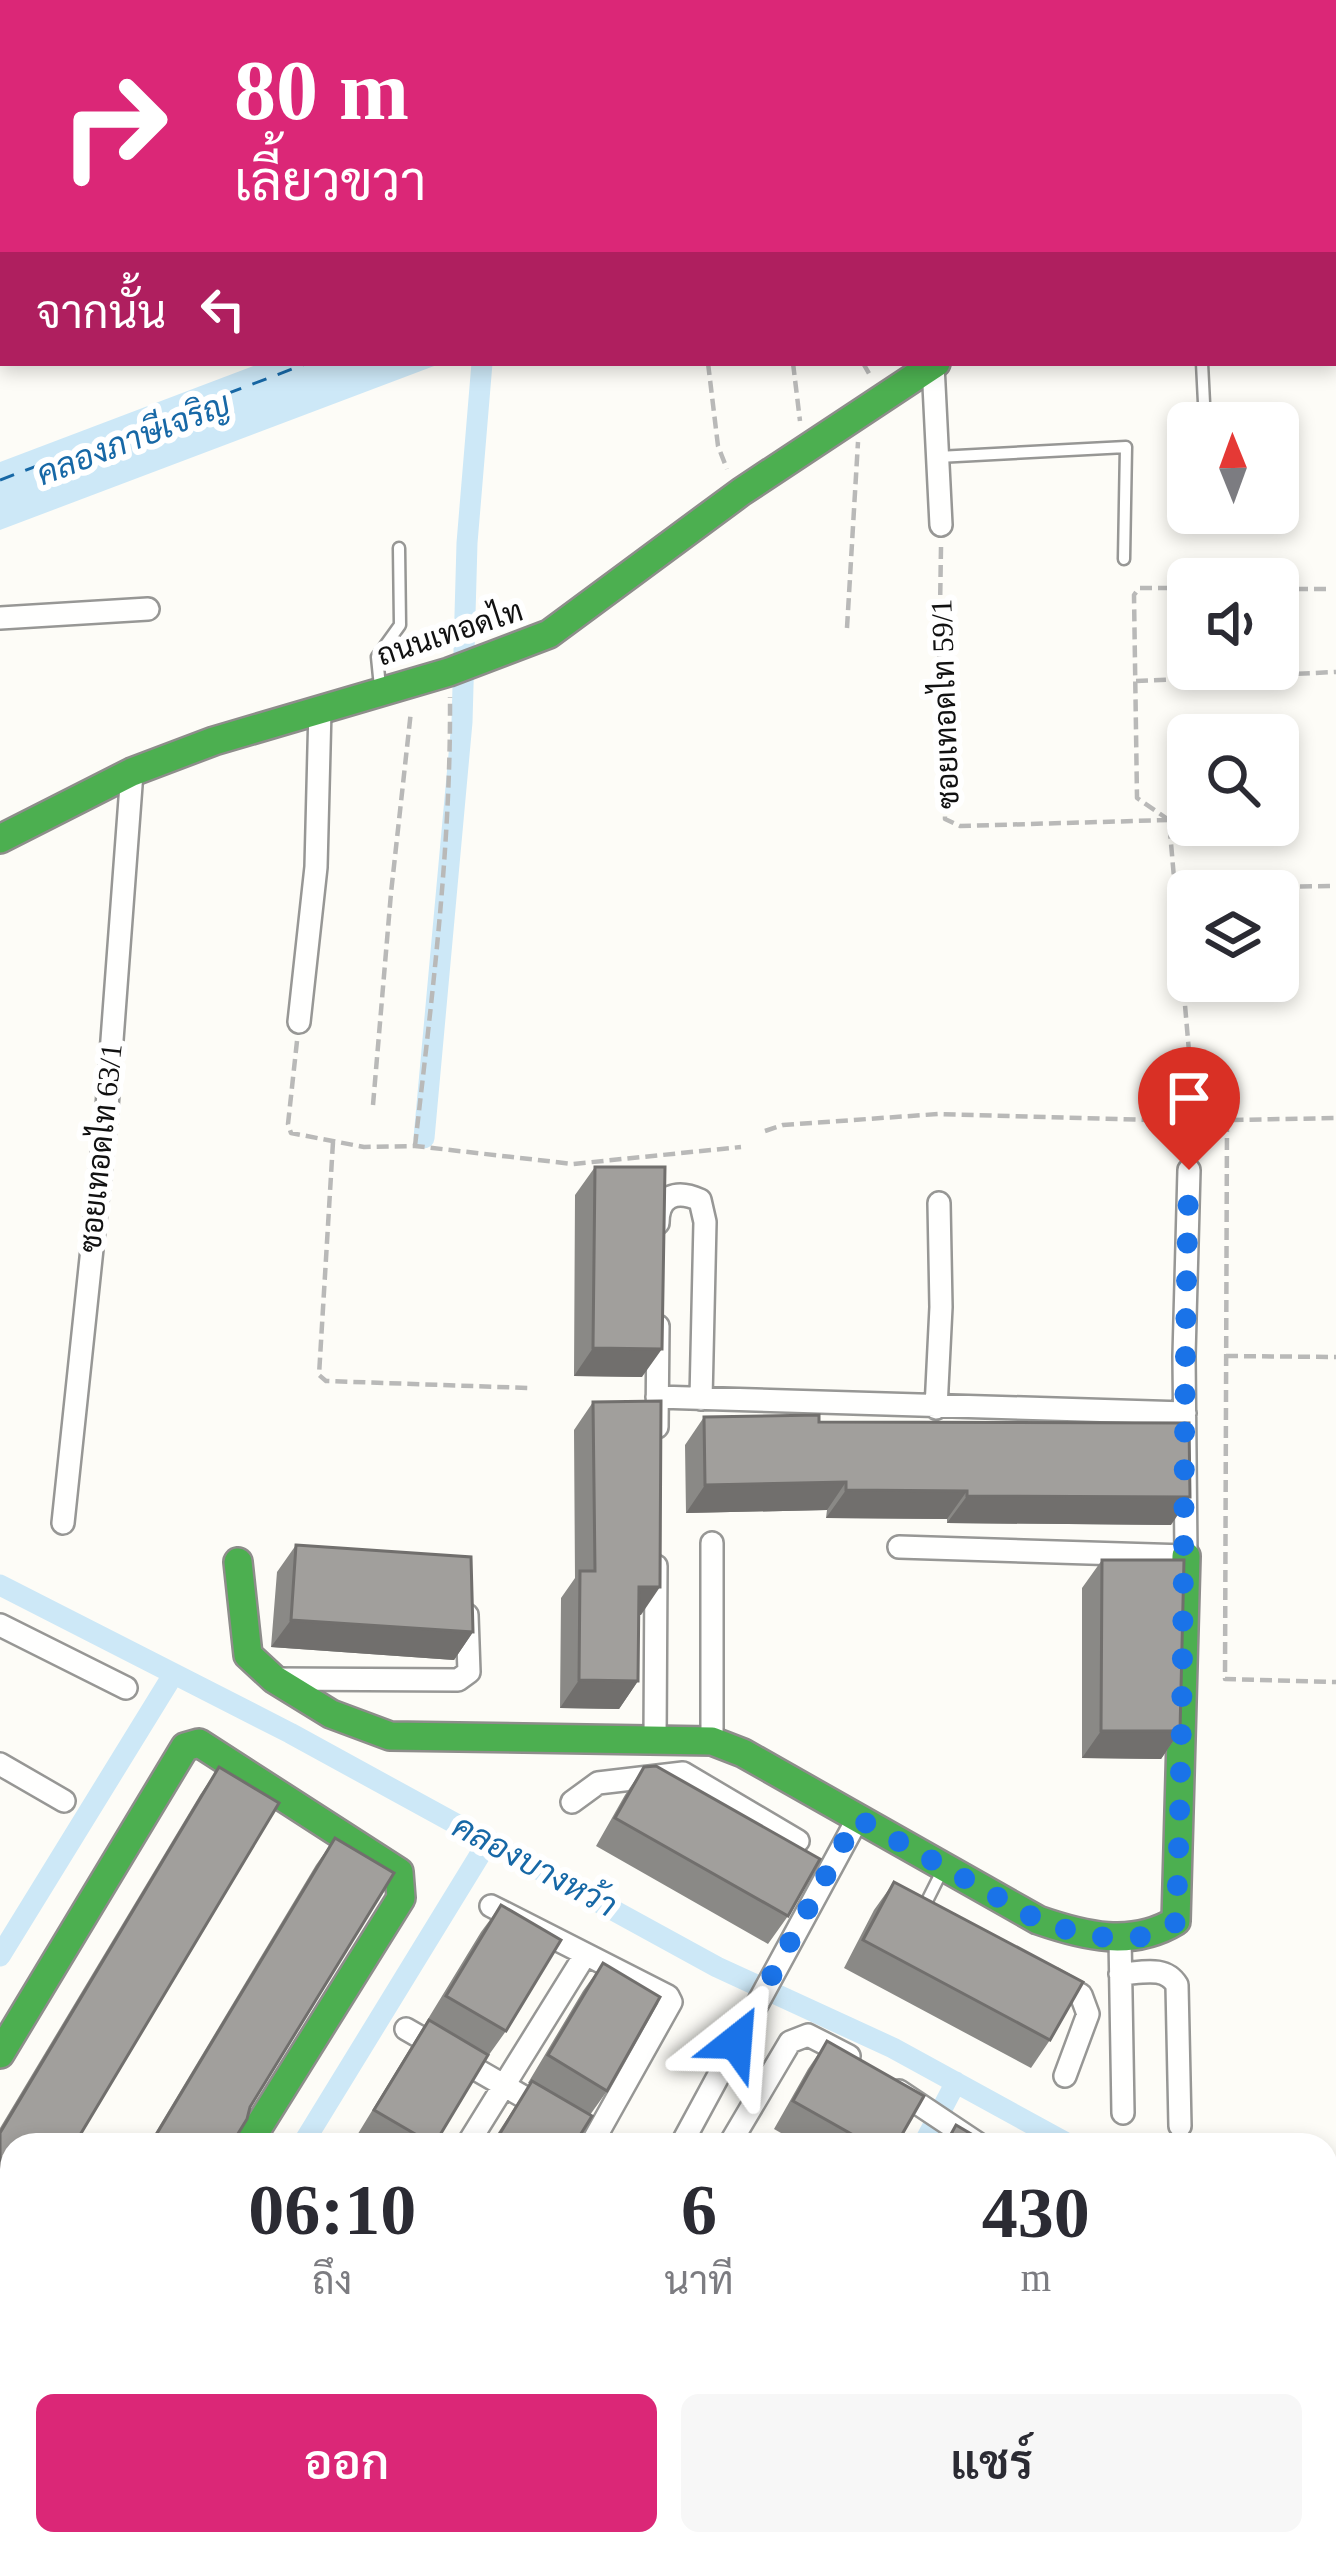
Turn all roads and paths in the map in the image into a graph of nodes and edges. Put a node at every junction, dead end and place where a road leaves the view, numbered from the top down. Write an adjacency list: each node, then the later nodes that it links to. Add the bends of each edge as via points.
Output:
1 (708, 366): 10 (path, via 718,446)
2 (794, 366): 8 (path)
3 (932, 366): 7 (street, ถนนเทอดไท)
4 (935, 366): 9 (street)
5 (1202, 366): 6 (lane)
6 (1204, 402)
7 (857, 413): 8 (street, ถนนเทอดไท); 19 (path)
8 (808, 449): 10 (street, ถนนเทอดไท)
9 (938, 457): 11 (street); 13 (lane, via 1126,447)
10 (741, 492): 20 (street, ถนนเทอดไท, via 549,634)
11 (941, 525): 28 (path, ซอยเทอดไท 59/1, via 945,819 960,826)
12 (399, 548): 24 (lane, via 400,625 376,657)
13 (1124, 559)
14 (1167, 589): 23 (path, via 1136,590)
15 (1299, 589): 16 (path)
16 (1328, 589)
17 (148, 609): 18 (street)
18 (0, 617)
19 (847, 628)
20 (453, 671): 22 (street, ถนนเทอดไท); 40 (path, via 439,939)
21 (1336, 672): 23 (path)
22 (415, 681): 24 (street, ถนนเทอดไท); 34 (path)
23 (1136, 681): 27 (path, via 1137,798)
24 (381, 691): 25 (street, ถนนเทอดไท)
25 (320, 709): 26 (street, ถนนเทอดไท); 33 (street, via 316,867)
26 (132, 772): 29 (street, ถนนเทอดไท); 54 (street, ซอยเทอดไท 63/1)
27 (1167, 819)
28 (1167, 820)
29 (0, 839)
30 (1299, 886): 31 (path)
31 (1336, 886)
32 (1184, 1002): 37 (path)
33 (299, 1022): 39 (path, via 288,1129)
34 (373, 1105)
35 (1336, 1118): 36 (path)
36 (1227, 1120): 37 (path); 46 (path)
37 (1195, 1121): 38 (path, via 938,1114)
38 (765, 1131)
39 (334, 1142): 40 (path); 48 (path, via 319,1375)
40 (416, 1146): 41 (path, via 573,1164)
41 (741, 1147)
42 (1189, 1170): 52 (street)
43 (939, 1203): 51 (street)
44 (658, 1256): 50 (street, via 658,1209 666,1198 700,1200)
45 (658, 1303): 49 (street)
46 (1226, 1356): 47 (path); 63 (path, via 1225,1679)
47 (1336, 1357)
48 (530, 1388)
49 (657, 1397): 50 (street); 53 (street)
50 (701, 1399): 51 (street)
51 (936, 1408): 52 (street)
52 (1185, 1413): 58 (street)
53 (657, 1443)
54 (63, 1523)
55 (656, 1534): 65 (street)
56 (712, 1543): 66 (street)
57 (899, 1547): 58 (street)
58 (1186, 1556): 76 (street, via 1176,1922)
59 (238, 1562): 62 (street, via 244,1646)
60 (466, 1594): 62 (street, via 469,1672 458,1680)
61 (0, 1625): 64 (street)
62 (274, 1678): 65 (street, via 331,1714 390,1736)
63 (1336, 1682)
64 (126, 1688)
65 (655, 1739): 66 (street)
66 (699, 1740): 68 (lane); 71 (street, via 742,1753)
67 (0, 1764): 69 (street)
68 (683, 1773): 70 (street, via 598,1784); 72 (street)
69 (64, 1801)
70 (572, 1802)
71 (857, 1818): 73 (street); 89 (street)
72 (799, 1841)
73 (944, 1866): 75 (lane); 76 (street, via 1038,1920)
74 (490, 1906): 77 (street)
75 (924, 1907)
76 (1120, 1937): 79 (street)
77 (584, 1955): 83 (street); 88 (street, via 671,2002)
78 (1042, 1973): 82 (street, via 1081,1995 1088,2014)
79 (1120, 1974): 84 (street); 85 (street, via 1161,1972 1178,1985)
80 (406, 2029): 83 (street)
81 (0, 2054): 86 (street, via 185,1747 199,1743 402,1878 401,1898)
82 (1064, 2076)
83 (505, 2085): 87 (street); 88 (street)
84 (1123, 2113)
85 (1180, 2126)
86 (254, 2133)
87 (475, 2133)
88 (580, 2133)
89 (687, 2133)
90 (739, 2133): 91 (street, via 790,2042 808,2036)
91 (962, 2133)

